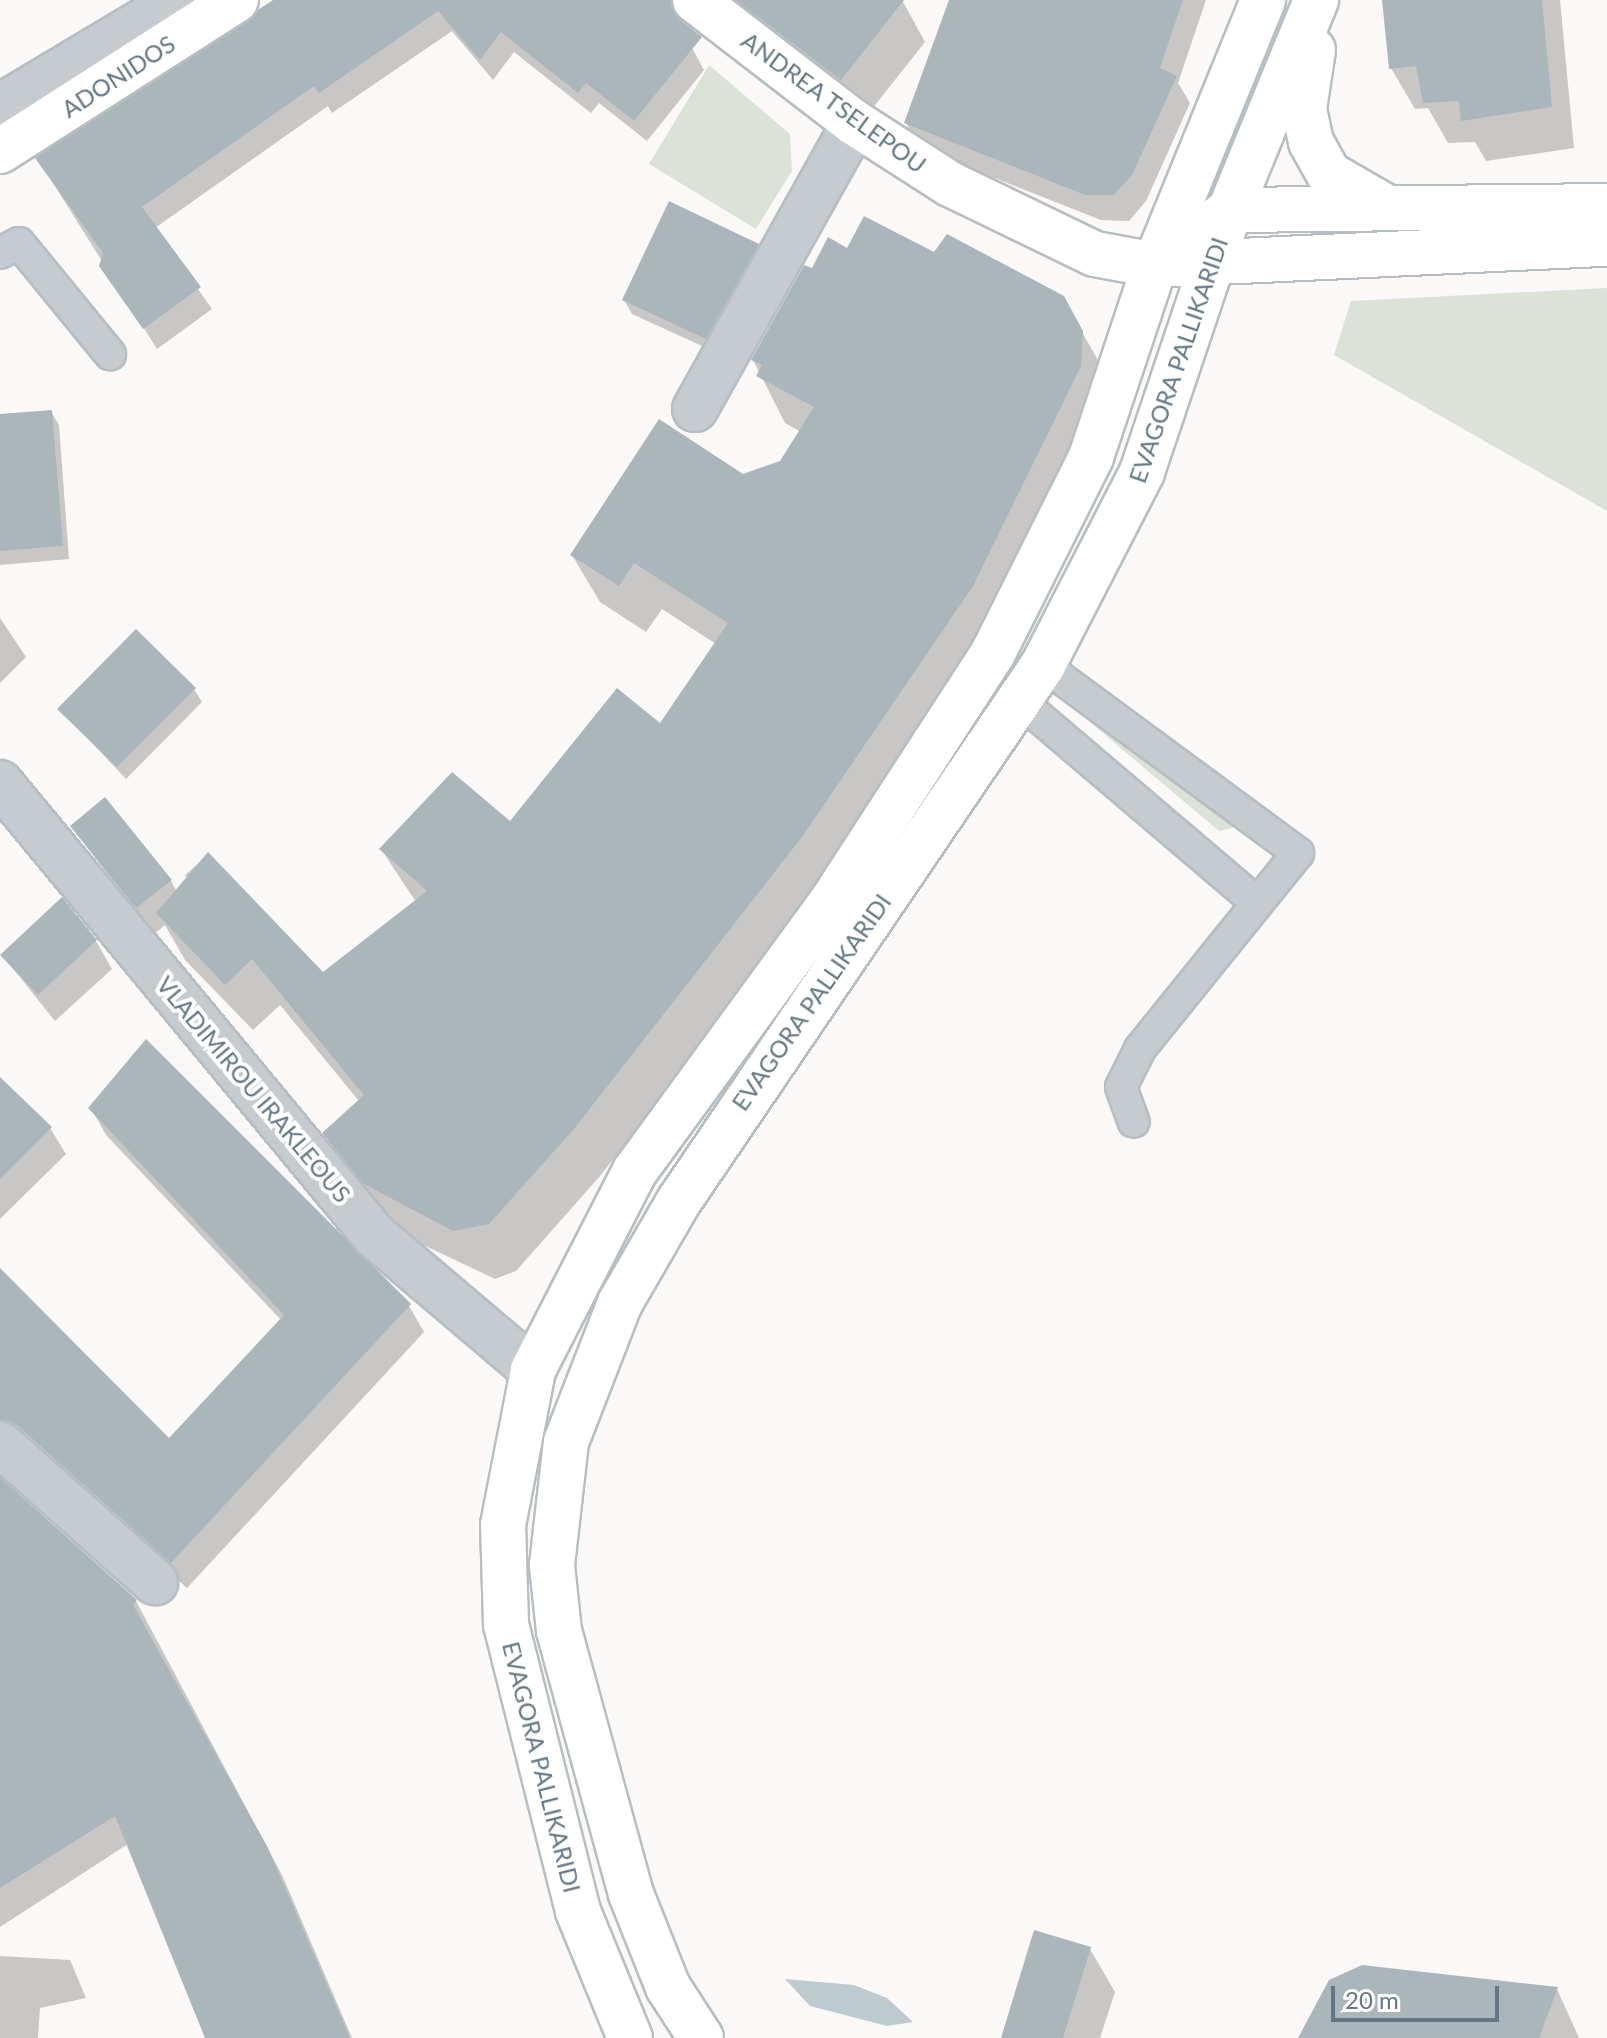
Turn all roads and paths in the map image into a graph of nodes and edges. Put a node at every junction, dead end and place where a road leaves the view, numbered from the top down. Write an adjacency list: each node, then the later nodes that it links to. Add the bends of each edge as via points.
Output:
1 (179, 0): 7 (street)
2 (236, 0): 9 (main road, ADONIDOS)
3 (695, 0): 8 (main road, ANDREA TSELEPOU)
4 (1263, 0): 16 (main road, EVAGORA PALLIKARIDI)
5 (1316, 0): 12 (main road, EVAGORA PALLIKARIDI)
6 (1322, 0): 11 (main road, via 1304,109 1311,142 1329,174)
7 (0, 107)
8 (855, 123): 16 (main road, ANDREA TSELEPOU, via 950,184 1082,247); 18 (street)
9 (0, 151)
10 (1607, 206): 11 (main road)
11 (1388, 208): 12 (main road)
12 (1230, 210): 15 (main road, EVAGORA PALLIKARIDI); 16 (main road)
13 (1607, 244): 15 (main road, ANDREA TSELEPOU)
14 (0, 253): 17 (lane, via 19,243)
15 (1215, 264): 16 (main road, ANDREA TSELEPOU); 19 (main road, EVAGORA PALLIKARIDI, via 1142,472)
16 (1155, 265): 24 (main road, EVAGORA PALLIKARIDI, via 1091,457 992,655 832,901 635,1171)
17 (110, 354)
18 (695, 409)
19 (1043, 665): 20 (main road, EVAGORA PALLIKARIDI); 22 (lane, via 1298,853)
20 (1021, 702): 22 (lane); 27 (main road, EVAGORA PALLIKARIDI, via 679,1201 620,1303 566,1442 552,1565 559,1631 605,1818)
21 (0, 783): 24 (street, VLADIMIROU IRAKLEOUS, via 374,1235)
22 (1254, 900): 23 (lane, via 1140,1049 1121,1087)
23 (1134, 1122)
24 (533, 1370): 28 (main road, EVAGORA PALLIKARIDI, via 503,1525 506,1624 555,1831)
25 (0, 1444): 26 (street)
26 (155, 1582)
27 (668, 1987): 28 (main road); 29 (main road, EVAGORA PALLIKARIDI)
28 (618, 2032)
29 (701, 2038)

